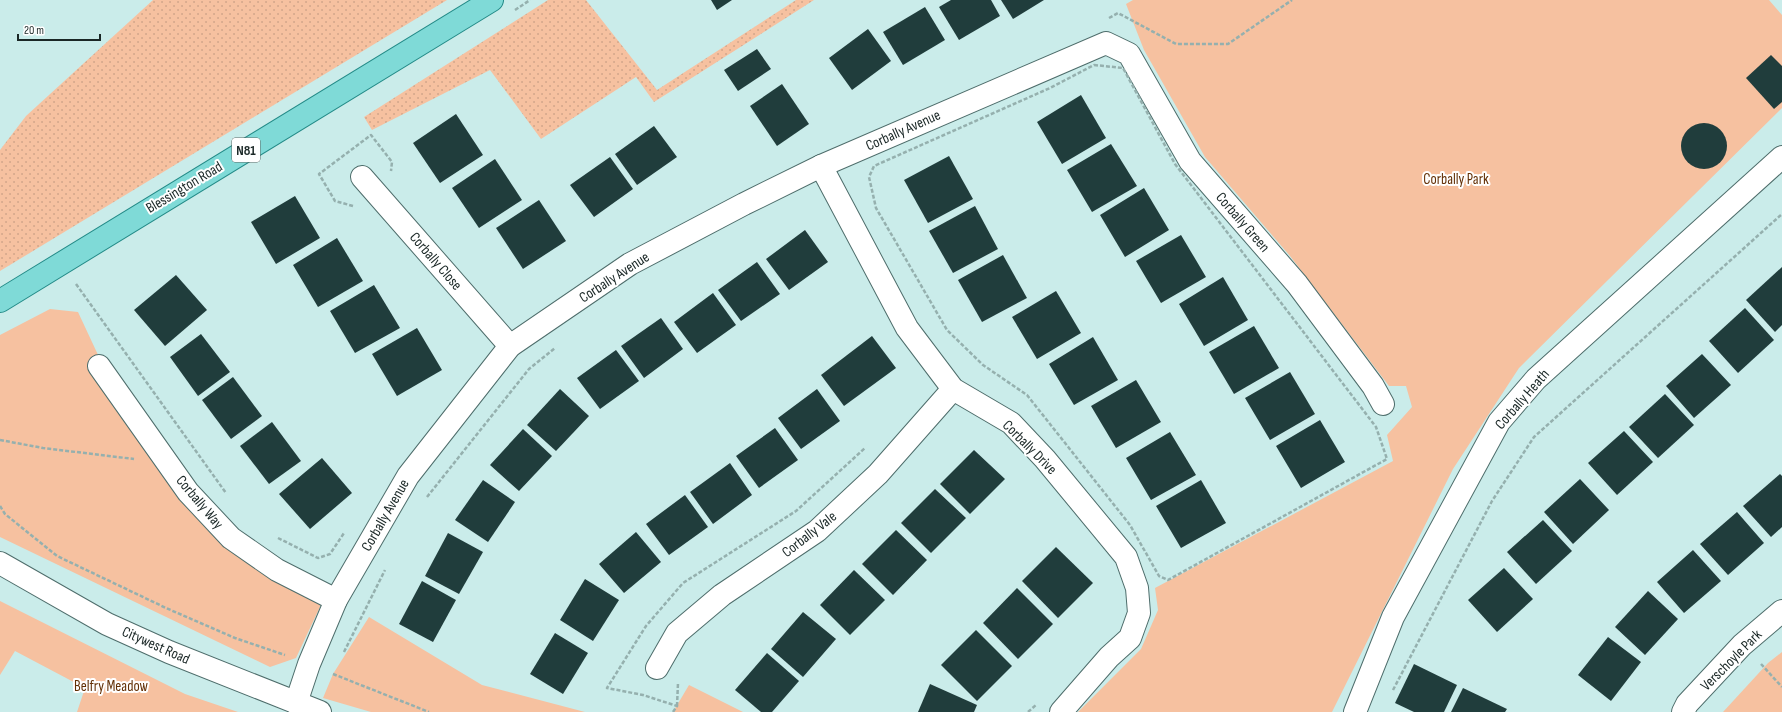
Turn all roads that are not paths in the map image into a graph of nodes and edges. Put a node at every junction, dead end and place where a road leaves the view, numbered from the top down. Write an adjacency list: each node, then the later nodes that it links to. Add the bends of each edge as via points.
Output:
1 (492, 0): 6 (main road, Blessington Road / N81)
2 (1106, 43): 4 (street, Corbally Avenue); 10 (street, Corbally Green, via 1129,54 1190,162 1297,284 1373,386)
3 (1782, 157): 18 (street, Corbally Heath, via 1536,379 1499,422 1393,617)
4 (821, 166): 7 (street, Corbally Avenue, via 630,264); 9 (street, Corbally Drive, via 907,328)
5 (362, 177): 7 (street, Corbally Close)
6 (0, 301)
7 (510, 346): 12 (street, Corbally Avenue, via 408,476)
8 (99, 366): 12 (street, Corbally Way, via 188,492 231,538 277,570)
9 (953, 389): 14 (street, Corbally Vale, via 878,474 817,532 722,595 677,633); 17 (street, Corbally Drive, via 1011,423 1046,459 1126,557 1137,588 1138,613 1130,638 1109,657)
10 (1383, 404)
11 (0, 563): 15 (street, Citywest Road, via 107,624)
12 (336, 600): 15 (street, Corbally Avenue, via 309,664)
13 (1782, 611): 19 (street, Verschoyle Park, via 1742,645)
14 (657, 668)
15 (296, 704): 16 (street, Citywest Road)
16 (320, 712)
17 (1061, 712)
18 (1355, 712)
19 (1682, 712)

